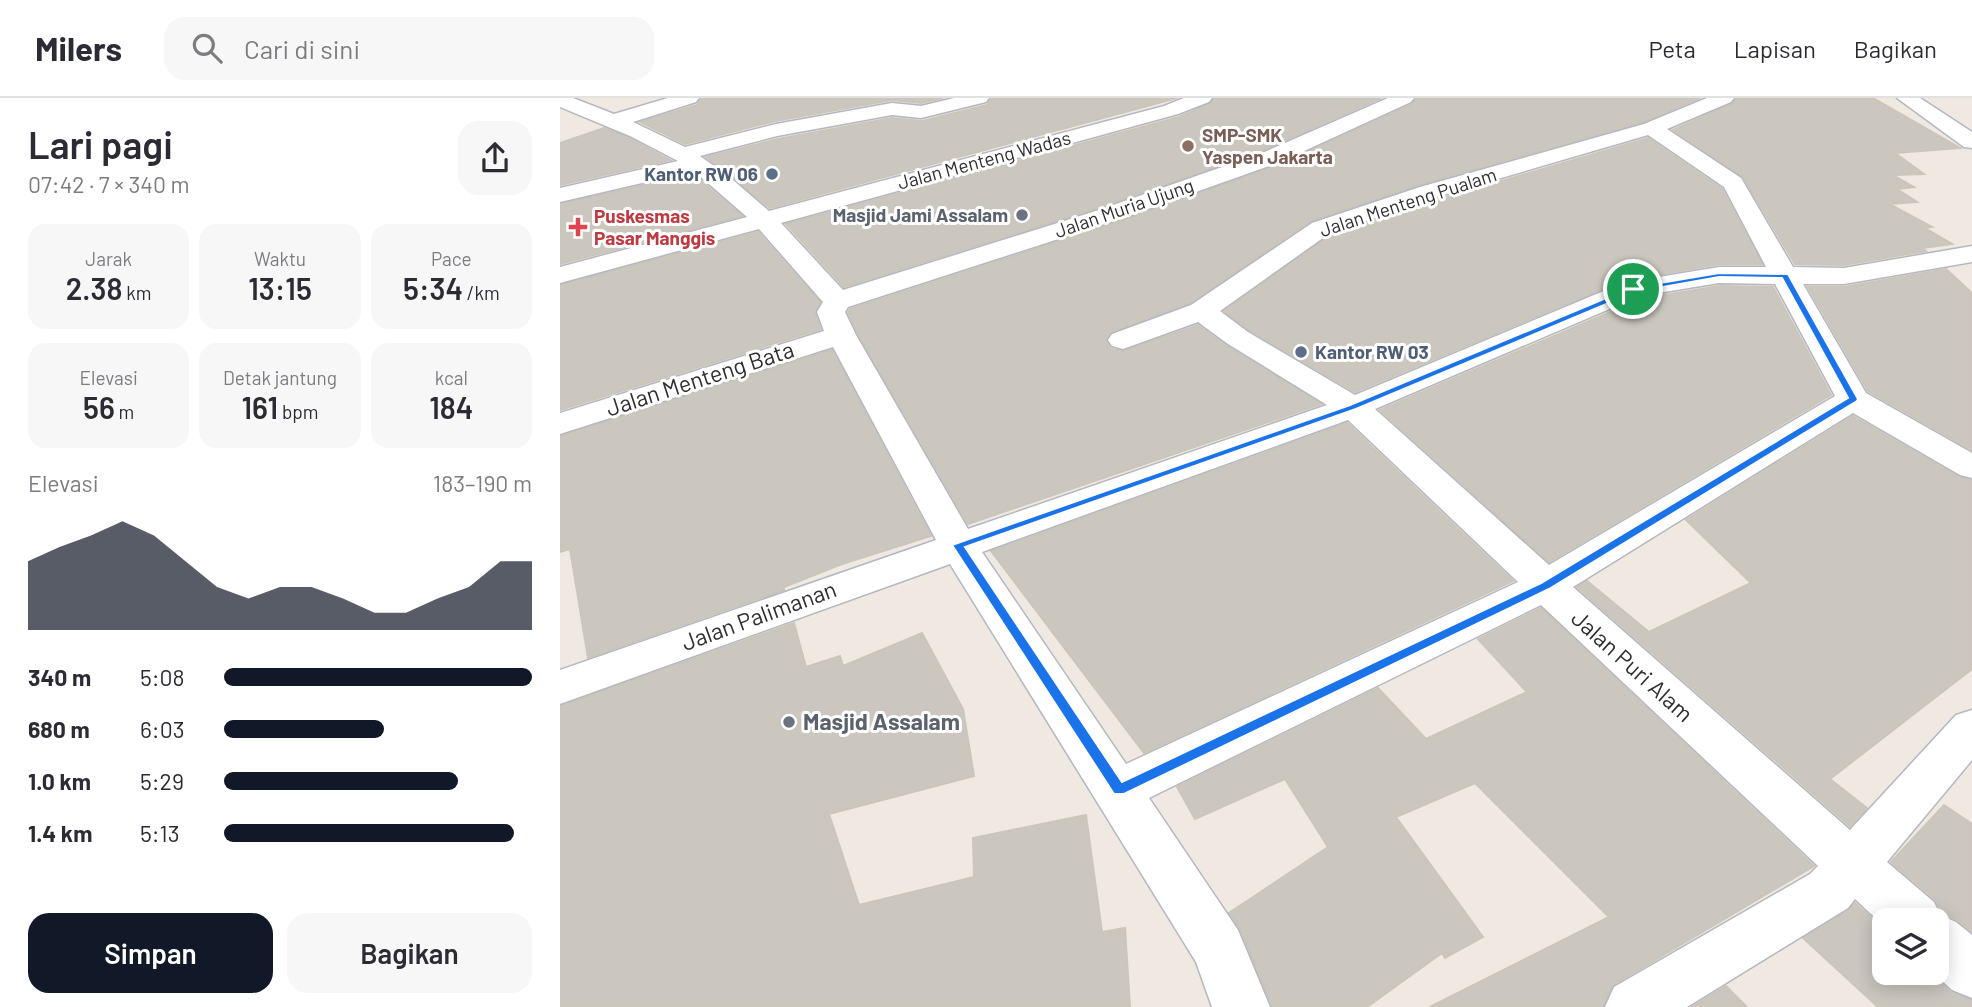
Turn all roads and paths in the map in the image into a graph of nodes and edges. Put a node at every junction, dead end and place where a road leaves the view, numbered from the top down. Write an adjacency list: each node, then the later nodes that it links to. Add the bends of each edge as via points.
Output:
1 (689, 98): 8 (street)
2 (979, 98): 13 (street, via 921,112 892,109 776,130)
3 (1202, 98): 15 (street, Jalan Menteng Wadas)
4 (1724, 98): 11 (street, Jalan Menteng Pualam)
5 (1907, 98): 9 (street)
6 (1396, 99): 20 (street, Jalan Muria Ujung, via 1257,162)
7 (560, 100): 8 (street)
8 (613, 121): 13 (street)
9 (1943, 122): 10 (street); 12 (street)
10 (1972, 122)
11 (1651, 128): 18 (street, via 1733,183); 19 (street, Jalan Menteng Pualam, via 1321,228)
12 (1972, 142)
13 (690, 159): 14 (street); 15 (street)
14 (560, 195)
15 (765, 220): 17 (street); 20 (street)
16 (1972, 254): 18 (street, Jalan Palimanan, via 1844,276)
17 (560, 275)
18 (1785, 276): 22 (street); 23 (street, Jalan Palimanan, via 1719,275 1633,289)
19 (1201, 311): 21 (street, Jalan Menteng Pualam); 23 (street)
20 (839, 318): 24 (street, Jalan Menteng Bata); 26 (street)
21 (1123, 340)
22 (1853, 399): 25 (street); 27 (street)
23 (1353, 407): 26 (street, Jalan Palimanan); 27 (street, Jalan Puri Alam)
24 (560, 424)
25 (1972, 467)
26 (958, 545): 28 (street, Jalan Palimanan); 30 (street)
27 (1545, 586): 30 (street); 31 (street, Jalan Puri Alam)
28 (560, 687)
29 (1972, 729): 31 (street)
30 (1119, 790): 35 (street, via 1219,949)
31 (1854, 866): 32 (street, Jalan Puri Alam); 36 (street, via 1829,891)
32 (1901, 908)
33 (1949, 951): 34 (street)
34 (1972, 971)
35 (1241, 1007)
36 (1634, 1007)

